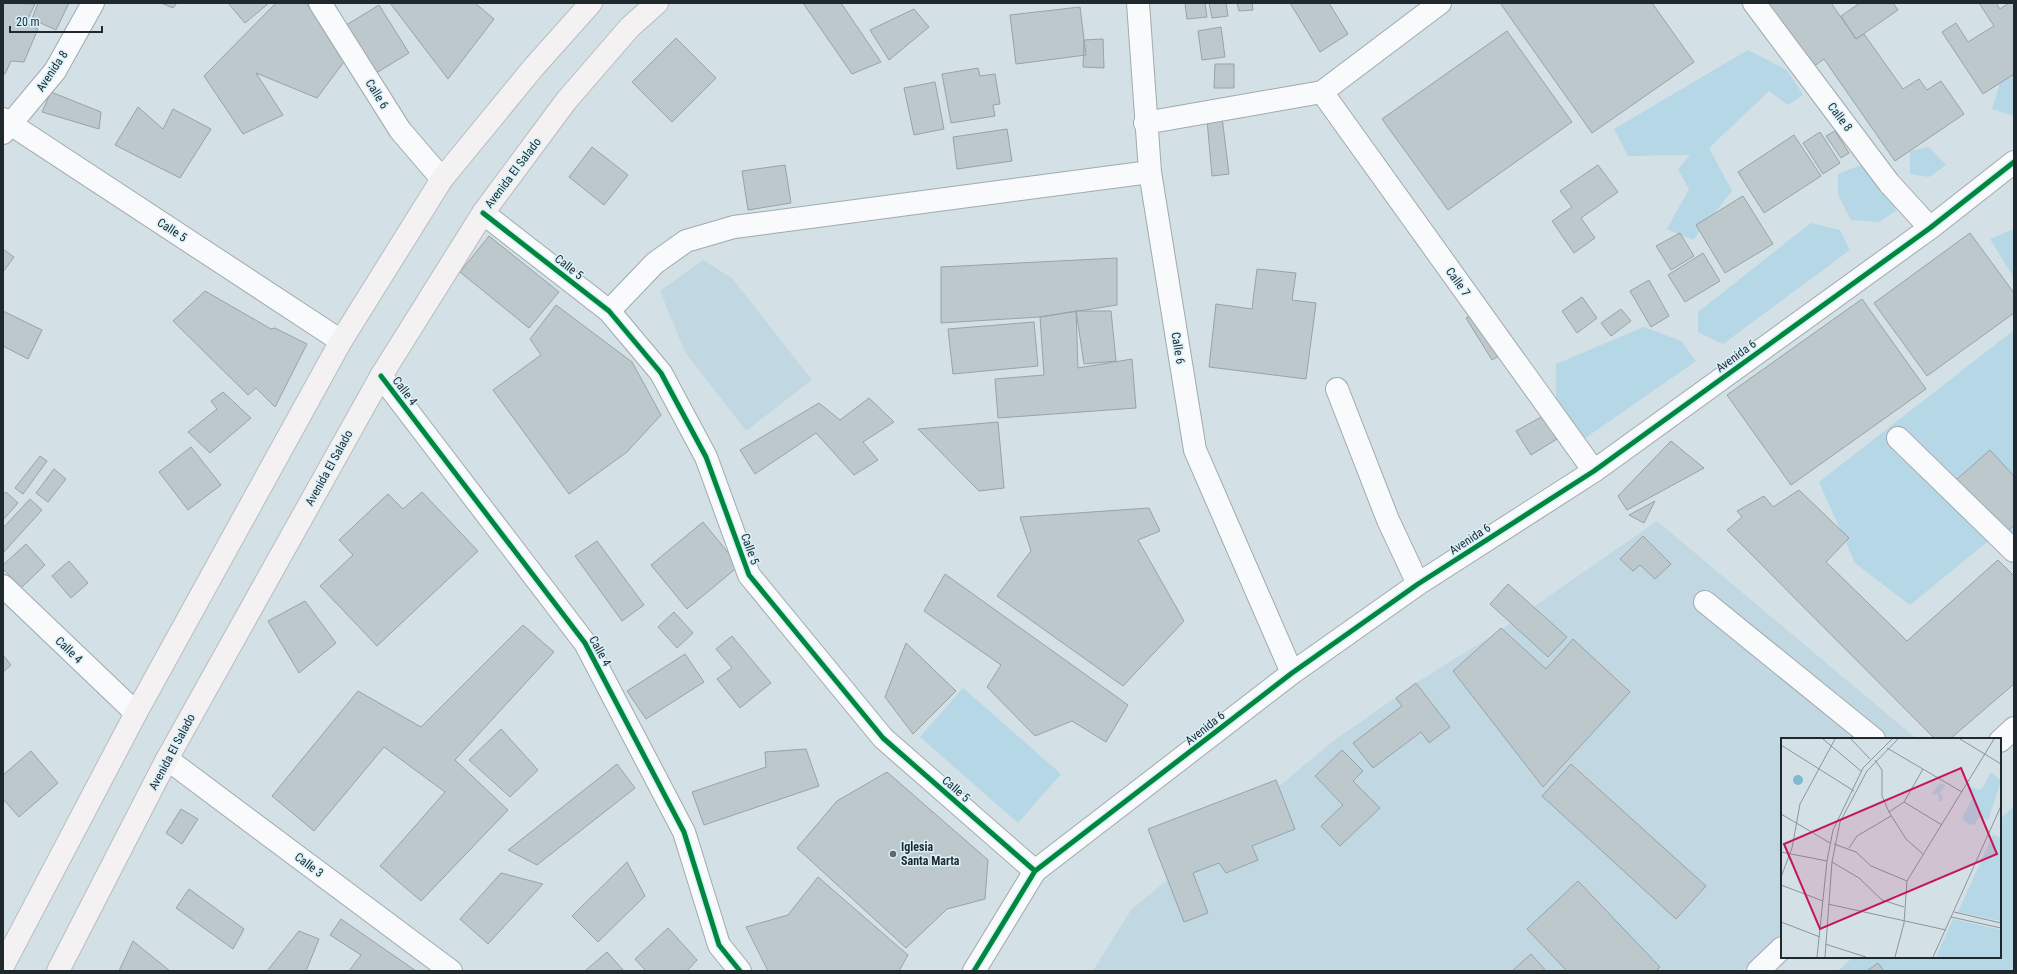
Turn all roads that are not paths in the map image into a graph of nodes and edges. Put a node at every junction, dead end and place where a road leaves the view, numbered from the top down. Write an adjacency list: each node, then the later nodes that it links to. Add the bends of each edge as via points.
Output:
1 (92, 3): 10 (street, Avenida 8, via 55,71)
2 (320, 3): 13 (street, Calle 6, via 400,130)
3 (591, 3): 13 (main road, via 533,68)
4 (656, 3): 14 (main road, Avenida El Salado, via 630,28 566,101)
5 (1138, 3): 9 (street, Calle 6)
6 (1440, 3): 8 (street)
7 (1754, 3): 15 (street, Calle 8, via 1889,183)
8 (1322, 92): 9 (street); 21 (street, Calle 7)
9 (1145, 123): 12 (street, Calle 6)
10 (6, 125): 17 (street, Calle 5)
11 (2014, 162): 15 (street, Avenida 6)
12 (1150, 172): 16 (street, via 734,226 686,241 655,263); 26 (street, Calle 6, via 1195,450)
13 (442, 179): 17 (main road)
14 (483, 213): 16 (street, Calle 5); 18 (main road, Avenida El Salado)
15 (1930, 228): 21 (street, Avenida 6)
16 (609, 311): 32 (street, Calle 5, via 661,373 706,457 749,575 883,738)
17 (341, 341): 27 (main road)
18 (381, 376): 31 (main road, Avenida El Salado); 37 (street, Calle 4, via 585,643 684,832 719,945)
19 (1337, 389): 23 (street, via 1388,520)
20 (1898, 438): 22 (street)
21 (1594, 471): 23 (street, Avenida 6)
22 (2014, 551)
23 (1418, 584): 26 (street, Avenida 6)
24 (3, 586): 27 (street, Calle 4)
25 (1705, 602): 29 (street)
26 (1292, 673): 32 (street, Avenida 6)
27 (136, 713): 34 (main road)
28 (2014, 728): 30 (street)
29 (1873, 738)
30 (2001, 740)
31 (167, 759): 35 (main road, Avenida El Salado); 36 (street, Calle 3)
32 (1034, 871): 38 (street, Avenida 6)
33 (1781, 949): 39 (street)
34 (3, 966)
35 (58, 971)
36 (451, 971)
37 (740, 971)
38 (974, 971)
39 (1758, 971)

